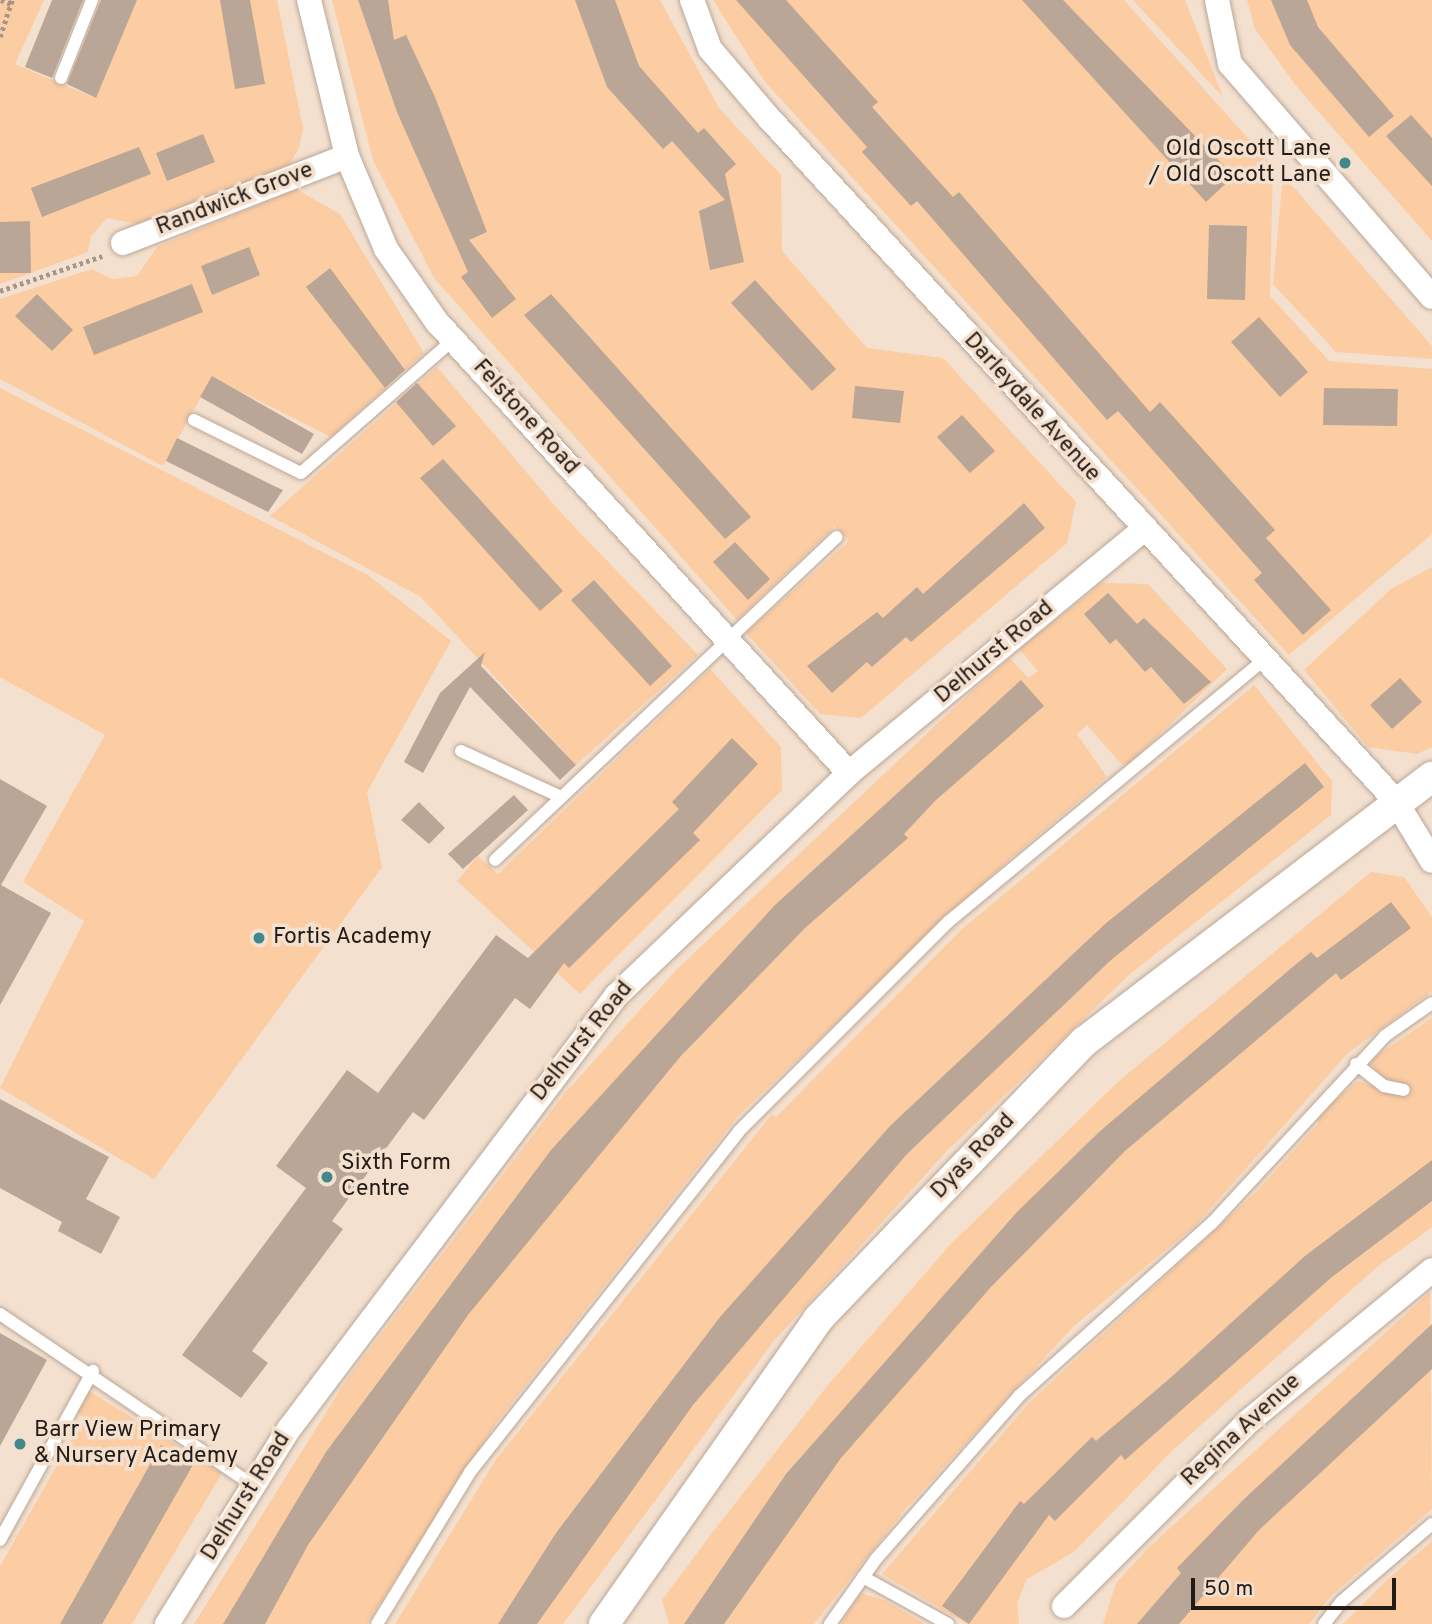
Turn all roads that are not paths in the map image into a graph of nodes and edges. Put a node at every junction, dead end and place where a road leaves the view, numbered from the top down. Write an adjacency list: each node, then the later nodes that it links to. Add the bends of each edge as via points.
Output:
1 (92, 0): 5 (lane)
2 (309, 0): 6 (street, Felstone Road)
3 (692, 0): 11 (street, Darleydale Avenue, via 710,49)
4 (1217, 0): 8 (street, via 1230,64)
5 (61, 78)
6 (348, 156): 7 (street, Randwick Grove); 9 (street, Felstone Road, via 386,249)
7 (123, 243)
8 (1432, 297)
9 (453, 340): 10 (lane, via 301,472); 13 (street, Felstone Road)
10 (194, 420)
11 (1142, 531): 14 (street, Darleydale Avenue); 16 (street, Delhurst Road)
12 (837, 537): 13 (lane)
13 (727, 639): 16 (street, Felstone Road); 18 (lane)
14 (1264, 660): 19 (street, Darleydale Avenue); 34 (lane, via 948,922 739,1131 470,1472)
15 (461, 751): 18 (lane)
16 (849, 773): 28 (street, Delhurst Road, via 616,996)
17 (1432, 777): 19 (street, Dyas Road)
18 (561, 797): 20 (lane)
19 (1395, 800): 21 (street, Darleydale Avenue); 35 (street, Dyas Road, via 1085,1041 837,1299)
20 (495, 860)
21 (1432, 861)
22 (1432, 1003): 23 (lane)
23 (1356, 1064): 24 (lane, via 1384,1086); 31 (lane, via 1212,1223 1019,1396)
24 (1404, 1090)
25 (1430, 1275): 32 (street, Regina Avenue, via 1248,1421)
26 (0, 1314): 27 (lane)
27 (93, 1371): 28 (lane); 30 (lane)
28 (253, 1485): 33 (street, Delhurst Road)
29 (1432, 1524): 38 (lane, via 1341,1602)
30 (0, 1540)
31 (863, 1577): 36 (lane); 37 (lane)
32 (1064, 1606)
33 (167, 1624)
34 (377, 1624)
35 (604, 1624)
36 (831, 1624)
37 (948, 1624)
38 (1324, 1624)

